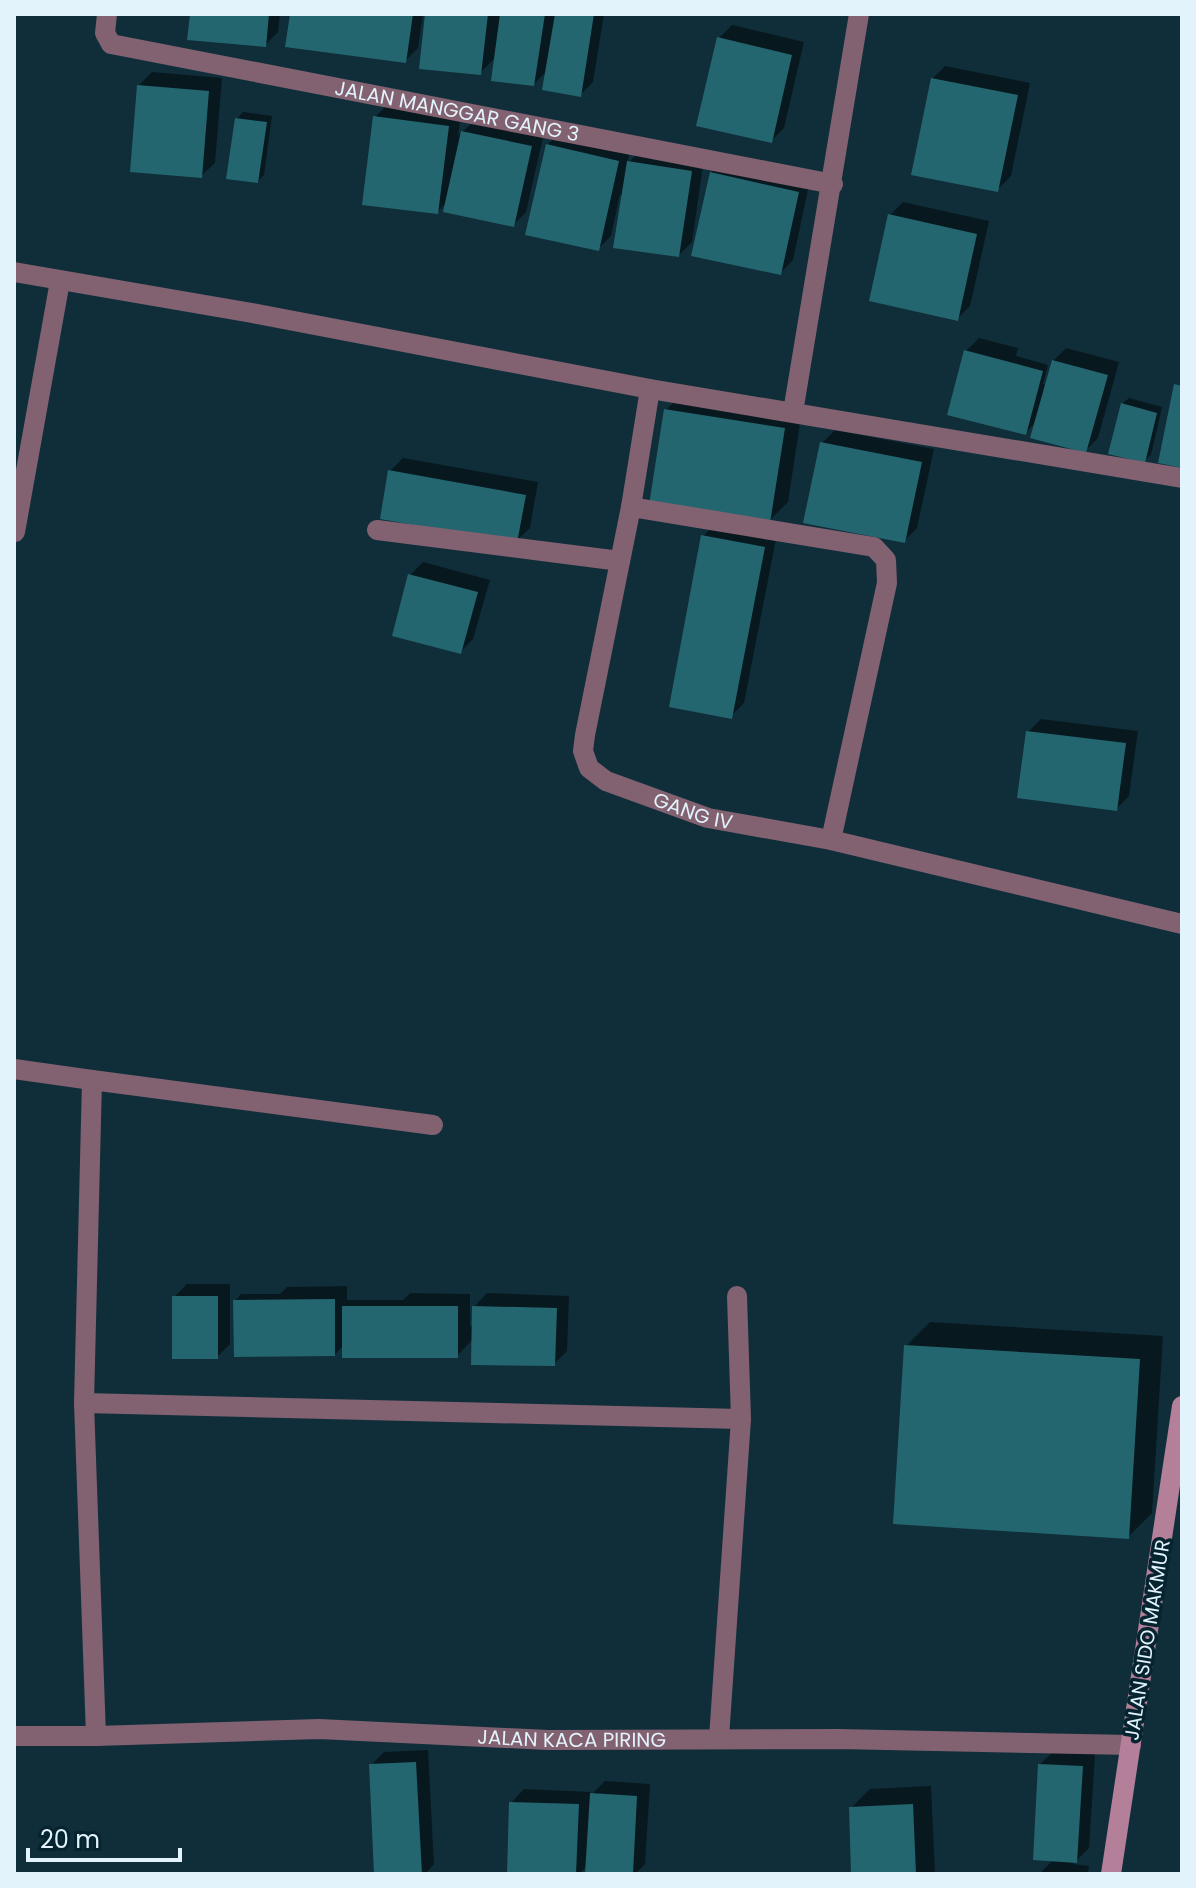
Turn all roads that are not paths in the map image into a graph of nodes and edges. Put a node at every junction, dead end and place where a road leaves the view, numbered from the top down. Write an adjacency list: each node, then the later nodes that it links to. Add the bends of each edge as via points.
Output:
1 (107, 14): 3 (street, JALAN MANGGAR GANG 3, via 105,33 111,44)
2 (859, 14): 3 (street)
3 (833, 184): 7 (street)
4 (14, 272): 5 (street)
5 (60, 281): 6 (street); 11 (street)
6 (650, 389): 7 (street); 9 (street, GANG IV)
7 (793, 412): 8 (street)
8 (1182, 478)
9 (631, 507): 12 (street, GANG IV); 13 (street, via 874,547 886,560 887,583)
10 (377, 530): 12 (street)
11 (15, 532)
12 (620, 561): 13 (street, GANG IV, via 585,735 589,768 606,781 708,818)
13 (831, 840): 14 (street, GANG IV)
14 (1182, 924)
15 (14, 1069): 16 (street)
16 (92, 1080): 17 (street); 19 (street)
17 (433, 1125)
18 (737, 1296): 21 (street)
19 (84, 1403): 21 (street); 23 (street)
20 (1182, 1406): 25 (main road, JALAN SIDO MAKMUR)
21 (741, 1419): 24 (street)
22 (14, 1736): 23 (street, JALAN KACA PIRING)
23 (96, 1736): 24 (street, JALAN KACA PIRING, via 319,1729 548,1740)
24 (719, 1738): 25 (street, JALAN KACA PIRING)
25 (1131, 1745): 26 (main road, JALAN SIDO MAKMUR)
26 (1111, 1874)

